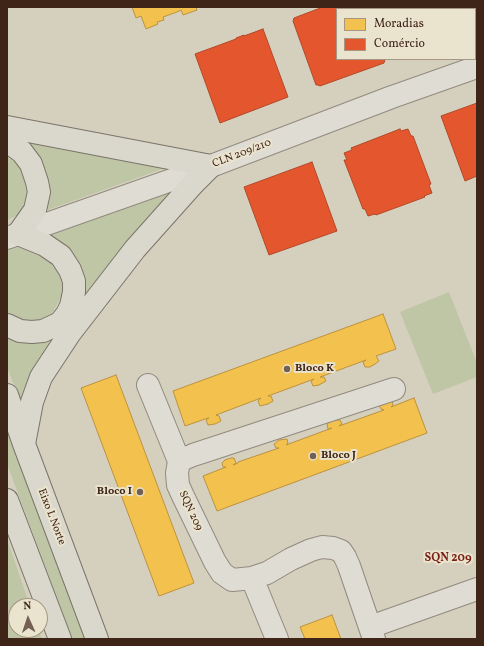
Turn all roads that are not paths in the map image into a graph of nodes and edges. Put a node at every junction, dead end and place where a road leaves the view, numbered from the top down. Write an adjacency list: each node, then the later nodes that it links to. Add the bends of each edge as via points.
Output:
1 (477, 67): 4 (street, CLN 209/210)
2 (7, 127): 4 (main road)
3 (7, 143): 5 (main road, via 22,152 31,164 39,192 35,210)
4 (210, 166): 5 (street, CLN 209/210); 10 (main road, via 135,249 70,333 40,377)
5 (12, 236): 6 (main road, via 44,245 61,256 74,281 74,292 68,314 60,323 43,331 32,332 20,331)
6 (7, 325)
7 (148, 385): 11 (street)
8 (394, 389): 11 (street)
9 (7, 395): 10 (main road, Eixo L Norte)
10 (24, 444): 17 (main road, Eixo L Norte)
11 (179, 461): 13 (street, SQN 209, via 178,485 215,562 232,580)
12 (7, 500): 16 (main road)
13 (252, 578): 15 (street, SQN 209, via 311,550 322,547 341,551); 18 (street)
14 (477, 589): 15 (street, SQN 209)
15 (372, 633)
16 (60, 639)
17 (97, 639)
18 (276, 639)

